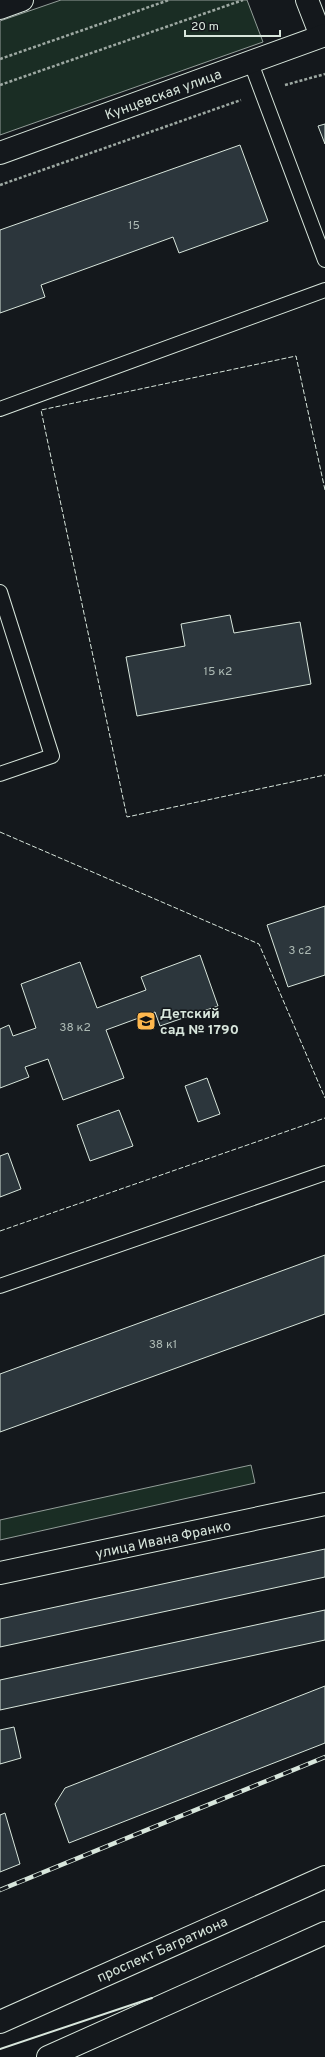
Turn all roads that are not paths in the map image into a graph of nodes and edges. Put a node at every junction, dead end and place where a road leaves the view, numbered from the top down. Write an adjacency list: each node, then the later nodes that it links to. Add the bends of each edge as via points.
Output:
1 (22, 0): 3 (street)
2 (307, 0): 4 (street)
3 (0, 8)
4 (323, 35): 5 (street, Кунцевская улица)
5 (251, 63): 6 (street, Кунцевская улица); 7 (lane)
6 (0, 153)
7 (325, 260)
8 (325, 290): 9 (lane)
9 (0, 409)
10 (0, 592): 11 (lane, via 52,756)
11 (0, 774)
12 (325, 1173): 13 (lane)
13 (0, 1286)
14 (325, 1504): 15 (street, улица Ивана Франко)
15 (0, 1573)
16 (325, 1877): 18 (street, проспект Багратиона)
17 (325, 1933): 19 (street)
18 (0, 2022)
19 (48, 2057)

